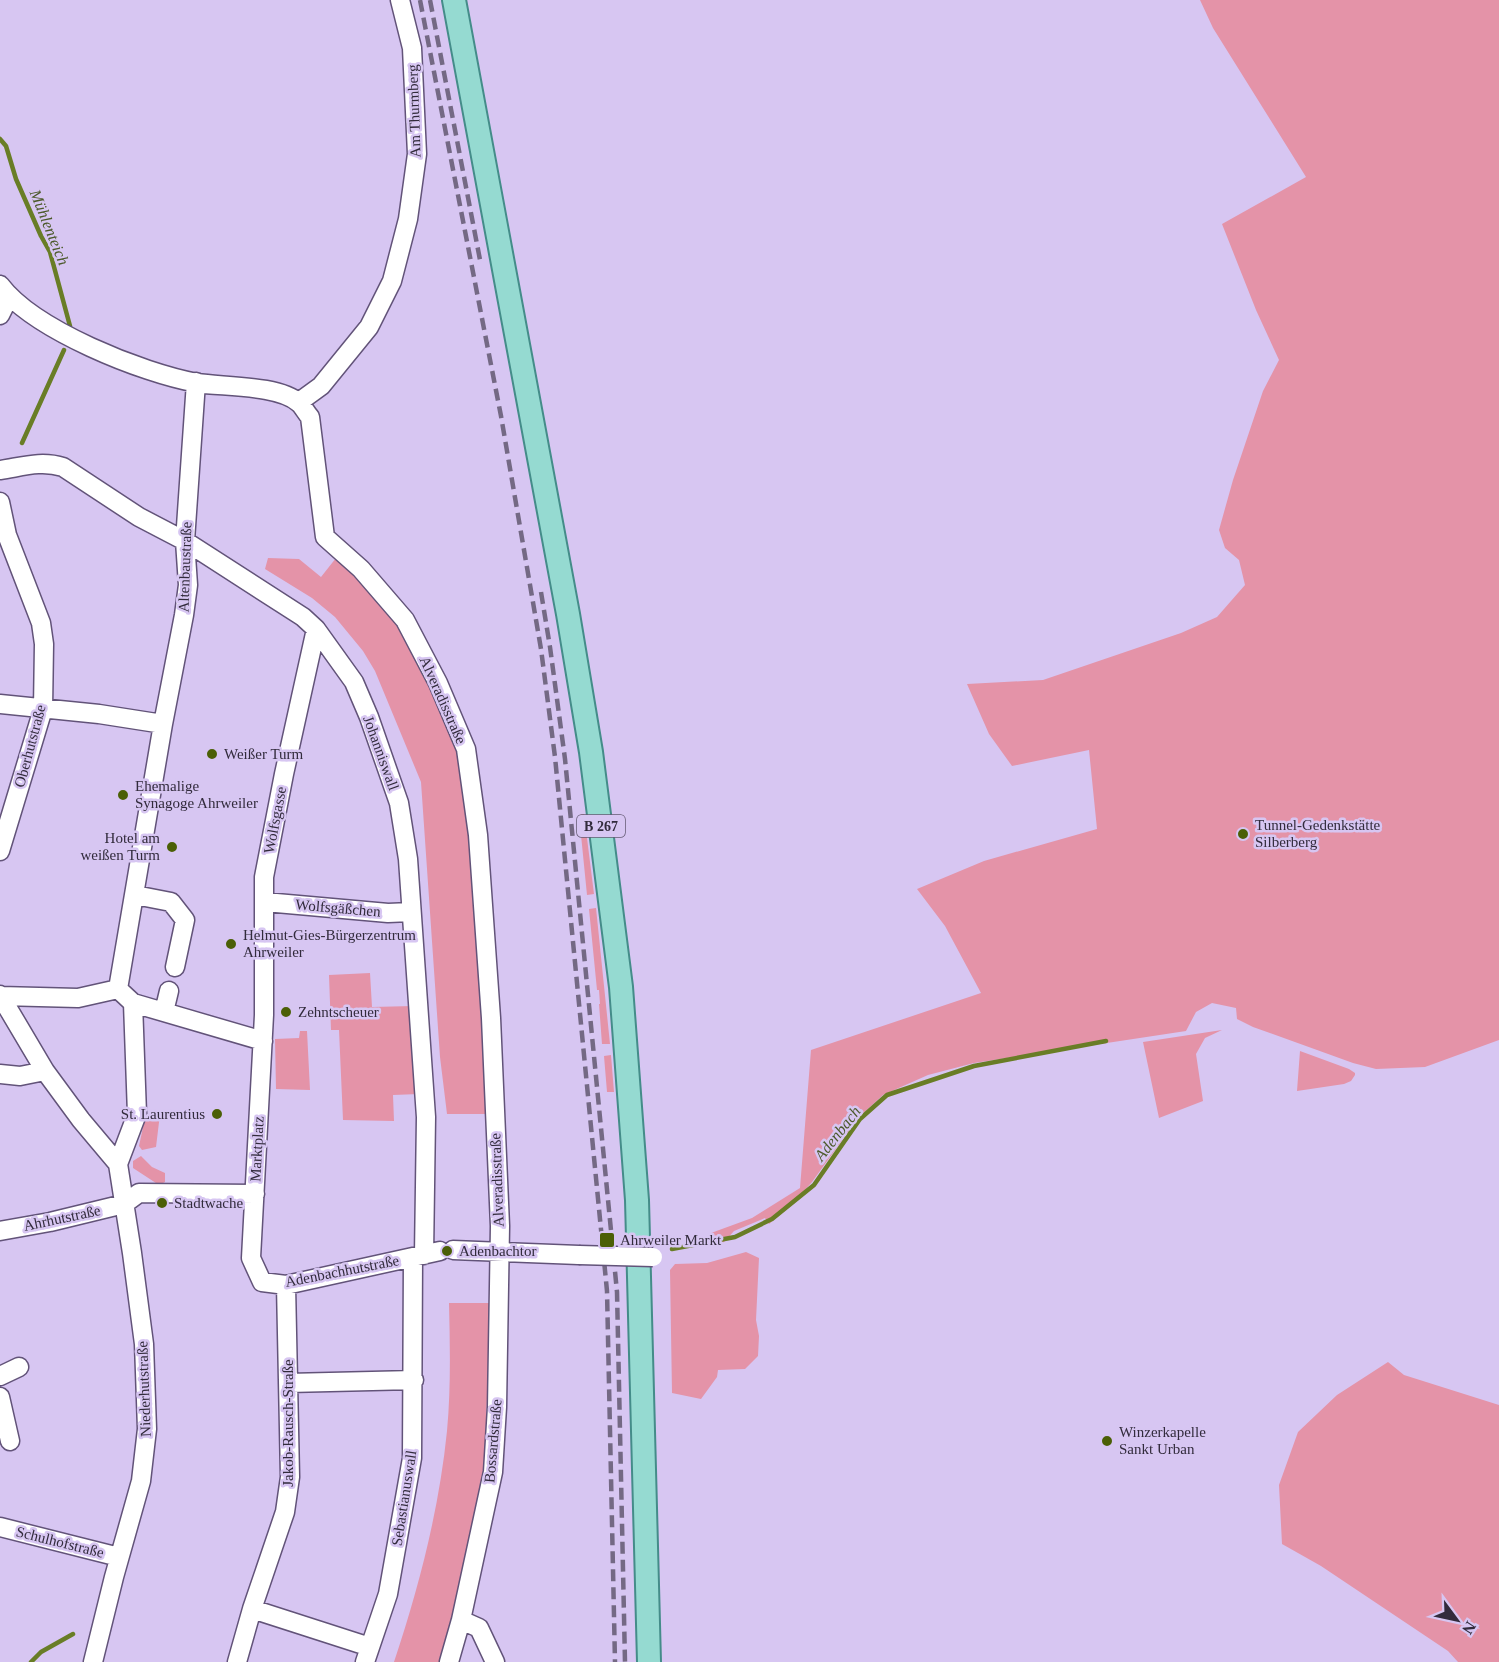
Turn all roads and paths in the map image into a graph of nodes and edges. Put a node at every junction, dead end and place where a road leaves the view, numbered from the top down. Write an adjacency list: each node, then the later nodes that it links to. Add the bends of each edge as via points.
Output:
1 (400, 0): 6 (street, Am Thurmberg, via 412,48 417,154 408,219 392,281 369,327 321,386)
2 (454, 0): 51 (main road, B 267, via 568,614 591,752 619,975 637,1200)
3 (4, 291): 4 (street); 5 (street, via 25,310 93,348)
4 (0, 315)
5 (196, 382): 6 (street, via 282,392); 9 (street, Altenbaustraße)
6 (299, 402): 32 (street, Alveradisstraße, via 310,417 325,537 361,569 405,620 466,749 478,835 490,1006)
7 (0, 470): 9 (street, Johanniswall, via 41,464 63,467)
8 (0, 502): 12 (street, Oberhutstraße, via 7,535 41,623)
9 (185, 542): 10 (street, Johanniswall, via 278,600); 13 (street, Altenbaustraße, via 188,585)
10 (316, 629): 16 (street, Wolfsgasse, via 264,877); 17 (street, Johanniswall, via 354,682 399,803)
11 (0, 704): 12 (street)
12 (43, 709): 13 (street); 14 (street, Oberhutstraße)
13 (163, 724): 15 (street, Altenbaustraße)
14 (0, 851)
15 (135, 895): 18 (street, via 171,902 185,920); 19 (street, Altenbaustraße)
16 (264, 902): 17 (street, Wolfsgäßchen); 24 (street, Wolfsgasse)
17 (411, 912): 33 (street, Johanniswall)
18 (175, 966)
19 (118, 989): 21 (street, via 78,998); 22 (street)
20 (169, 991): 23 (street)
21 (0, 995): 26 (street)
22 (133, 1003): 23 (street); 28 (street, via 136,1114)
23 (164, 1012): 25 (street)
24 (264, 1015): 25 (street, Marktplatz)
25 (267, 1052): 29 (street, Marktplatz)
26 (45, 1071): 27 (street, via 20,1076); 28 (street)
27 (0, 1074)
28 (118, 1164): 30 (street)
29 (255, 1194): 30 (street, Marktplatz, via 139,1193); 35 (street, Adenbachhutstraße, via 251,1258 262,1282)
30 (124, 1204): 31 (street, Ahrhutstraße); 43 (street, Niederhutstraße, via 144,1344 147,1429 141,1481)
31 (0, 1230)
32 (499, 1252): 33 (street, Adenbachhutstraße); 34 (street, Adenbachhutstraße, bridge); 45 (street, Bossardstraße, via 493,1472)
33 (433, 1253): 35 (street, Adenbachhutstraße); 38 (street, Sebastianuswall)
34 (658, 1257)
35 (286, 1285): 39 (street, Jakob-Rausch-Straße)
36 (19, 1367): 37 (street)
37 (0, 1376)
38 (414, 1380): 39 (street); 46 (street, Sebastianuswall, via 412,1458 388,1594)
39 (288, 1383): 44 (street, Jakob-Rausch-Straße, via 290,1476 285,1512)
40 (0, 1397): 41 (street)
41 (10, 1441)
42 (0, 1527): 43 (street, Schulhofstraße)
43 (119, 1557): 47 (street, Niederhutstraße)
44 (252, 1609): 46 (street); 48 (street, Jakob-Rausch-Straße)
45 (461, 1620): 49 (street, Bossardstraße); 50 (street, via 479,1628)
46 (368, 1654)
47 (93, 1662)
48 (237, 1662)
49 (449, 1662)
50 (495, 1662)
51 (649, 1662)

